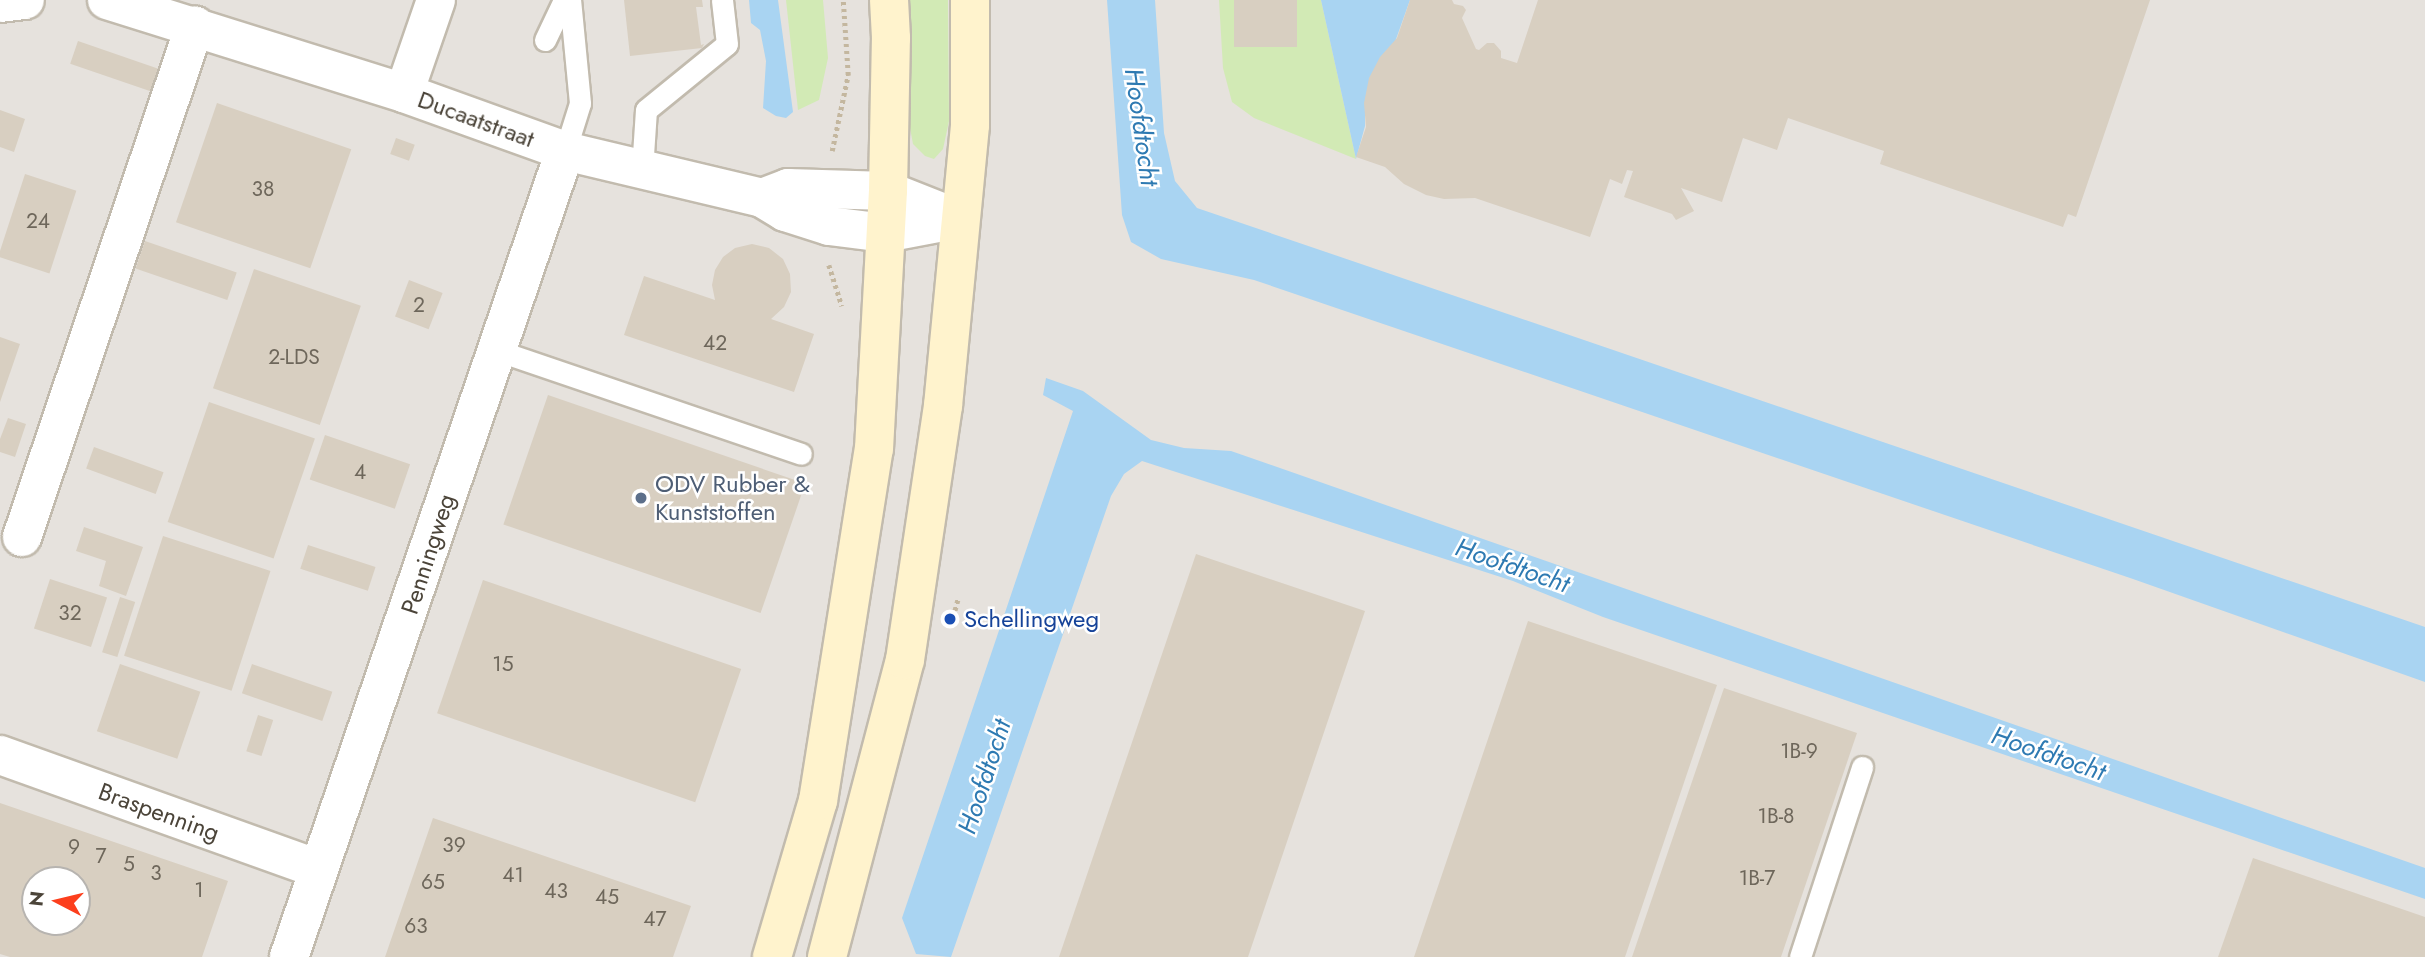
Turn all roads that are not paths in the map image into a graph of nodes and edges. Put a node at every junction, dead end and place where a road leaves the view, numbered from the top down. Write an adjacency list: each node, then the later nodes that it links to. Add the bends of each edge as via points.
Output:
1 (25, 0): 9 (street)
2 (107, 0): 10 (street, Ducaatstraat)
3 (436, 0): 12 (street)
4 (564, 0): 11 (lane)
5 (570, 0): 13 (lane, via 580,103)
6 (722, 0): 14 (lane, via 727,44 646,110)
7 (889, 0): 15 (main road)
8 (970, 0): 17 (main road, via 970,125)
9 (0, 3)
10 (195, 25): 12 (street, Ducaatstraat); 21 (street)
11 (545, 40)
12 (404, 93): 13 (street, Ducaatstraat)
13 (565, 151): 14 (street, Ducaatstraat); 19 (street, Penningweg)
14 (642, 170): 16 (street, Ducaatstraat)
15 (888, 191): 16 (street, Ducaatstraat, via 788,188); 17 (street, Ducaatstraat); 18 (main road)
16 (762, 198): 18 (street, Ducaatstraat, via 785,212 829,226)
17 (959, 219): 18 (street, Ducaatstraat); 27 (main road, via 943,406 905,660)
18 (885, 233): 26 (main road, via 872,462 818,801)
19 (496, 350): 20 (lane); 24 (street, Penningweg)
20 (800, 454)
21 (22, 537)
22 (0, 755): 24 (street, Braspenning)
23 (1862, 767): 28 (lane)
24 (318, 869): 25 (street, Penningweg)
25 (289, 957)
26 (772, 957)
27 (827, 957)
28 (1800, 957)

